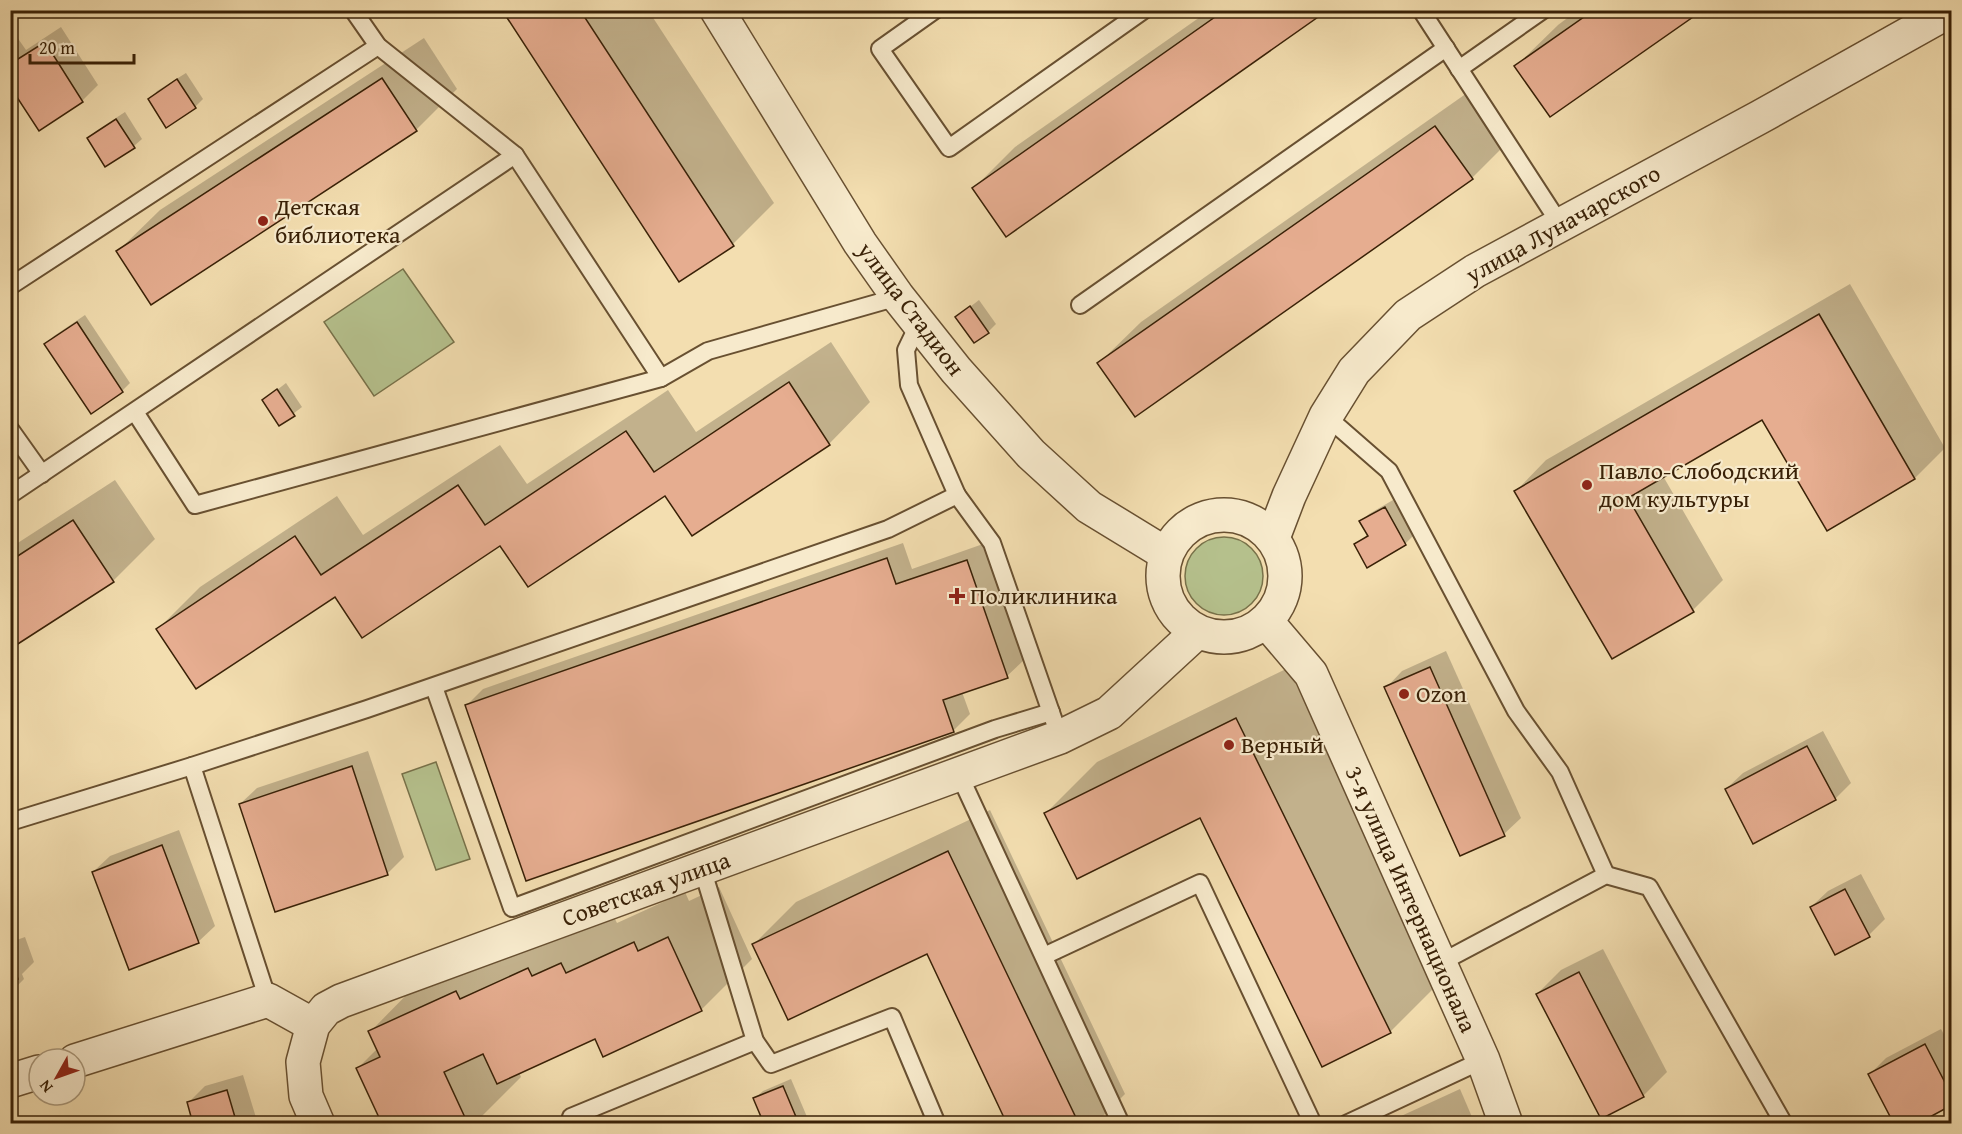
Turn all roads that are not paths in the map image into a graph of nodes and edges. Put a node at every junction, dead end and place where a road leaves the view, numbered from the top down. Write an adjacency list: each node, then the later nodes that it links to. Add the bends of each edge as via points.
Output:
1 (353, 10): 8 (lane)
2 (717, 10): 14 (street, улица Стадион, via 860,243)
3 (934, 10): 4 (lane, via 880,49 949,148)
4 (1144, 10)
5 (1421, 10): 9 (lane)
6 (1543, 10): 10 (lane)
7 (1951, 10): 12 (street, улица Луначарского)
8 (378, 46): 11 (lane); 13 (lane)
9 (1446, 48): 10 (lane); 15 (lane)
10 (1459, 69): 12 (lane)
11 (515, 155): 17 (lane); 18 (lane)
12 (1560, 224): 19 (street, улица Луначарского, via 1475,271 1408,315 1354,371)
13 (12, 285)
14 (898, 297): 16 (street, улица Стадион); 17 (lane, via 708,351)
15 (1080, 305)
16 (919, 323): 24 (lane, via 906,350 909,385); 26 (street, улица Стадион, via 1031,454 1089,507)
17 (660, 378): 18 (lane, via 195,505)
18 (135, 412): 22 (lane)
19 (1326, 416): 25 (street, улица Луначарского); 35 (lane, via 1389,471 1516,711 1560,772)
20 (10, 429): 21 (lane)
21 (16, 448): 22 (lane)
22 (42, 474): 23 (lane)
23 (10, 495)
24 (957, 495): 29 (lane, via 888,529); 30 (lane, via 992,543)
25 (1273, 538): 26 (street, via 1246,519 1214,515 1185,529); 27 (street, via 1283,558 1286,581 1280,603)
26 (1166, 554): 28 (street, via 1162,577 1166,599 1179,618)
27 (1266, 621): 28 (street, via 1251,632 1233,637); 37 (street, 3-я улица Интернационала, via 1311,674)
28 (1197, 632): 30 (street, Советская улица, via 1109,712)
29 (434, 687): 30 (lane, via 512,908 995,729); 31 (lane)
30 (1055, 724): 32 (street, Советская улица)
31 (192, 766): 33 (lane); 38 (lane)
32 (959, 774): 34 (street, Советская улица); 36 (lane)
33 (10, 822)
34 (702, 868): 39 (street, Советская улица, via 341,1001); 40 (lane)
35 (1606, 875): 37 (lane); 52 (lane, via 1649,887)
36 (1044, 956): 48 (lane); 49 (lane, via 1200,883)
37 (1440, 963): 42 (street, 3-я улица Интернационала)
38 (268, 1000): 39 (street); 41 (street)
39 (313, 1024): 45 (street, via 303,1062 306,1096)
40 (755, 1041): 46 (lane, via 572,1117); 47 (lane, via 771,1064 892,1017)
41 (87, 1056)
42 (1483, 1060): 50 (lane); 51 (street, 3-я улица Интернационала)
43 (27, 1076): 44 (street)
44 (10, 1081)
45 (318, 1124)
46 (575, 1124)
47 (937, 1124)
48 (1121, 1124)
49 (1312, 1124)
50 (1346, 1124)
51 (1506, 1124)
52 (1784, 1124)

